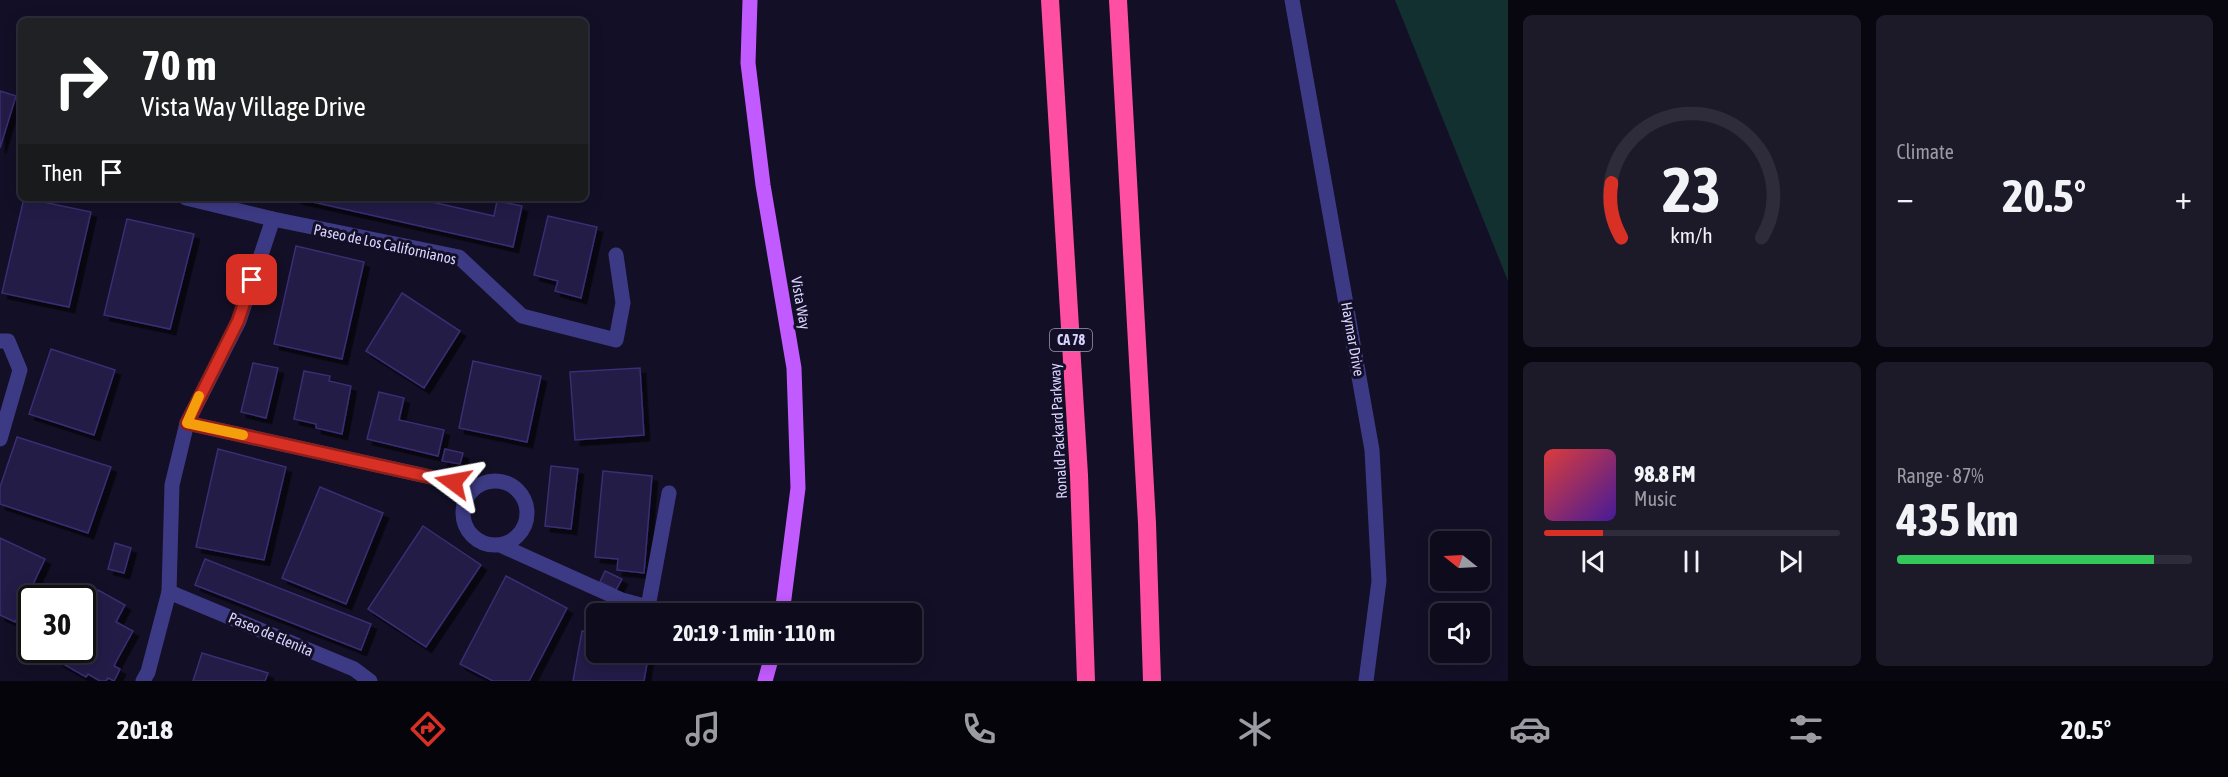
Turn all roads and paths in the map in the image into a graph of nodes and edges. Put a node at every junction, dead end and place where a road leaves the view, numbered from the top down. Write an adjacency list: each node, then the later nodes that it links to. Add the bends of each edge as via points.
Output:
1 (750, 0): 15 (main road, Vista Way, via 748,63 761,174 794,368 798,488)
2 (1050, 0): 20 (highway, Ronald Packard Parkway / CA 78, via 1079,475)
3 (1118, 0): 21 (highway)
4 (1292, 0): 22 (street, Haymar Drive, via 1372,450 1379,581)
5 (198, 201): 6 (street, Paseo de Los Californianos)
6 (273, 219): 7 (street, Paseo de Los Californianos, via 459,257 522,316 616,340 623,303); 9 (street, via 238,321)
7 (616, 255)
8 (0, 341): 10 (street, via 8,341 20,370)
9 (187, 423): 11 (street); 14 (street, via 172,485)
10 (0, 439)
11 (476, 487): 13 (street, via 464,505 465,526 479,541); 13 (street, via 485,482 507,482 523,496 527,506 524,527 510,542)
12 (669, 493): 13 (street, via 648,607 622,600)
13 (500, 545)
14 (169, 592): 17 (street); 18 (street, Paseo de Elenita, via 354,669)
15 (783, 603)
16 (770, 663): 19 (main road)
17 (143, 681)
18 (370, 681)
19 (765, 681)
20 (1086, 681)
21 (1152, 681)
22 (1366, 681)

